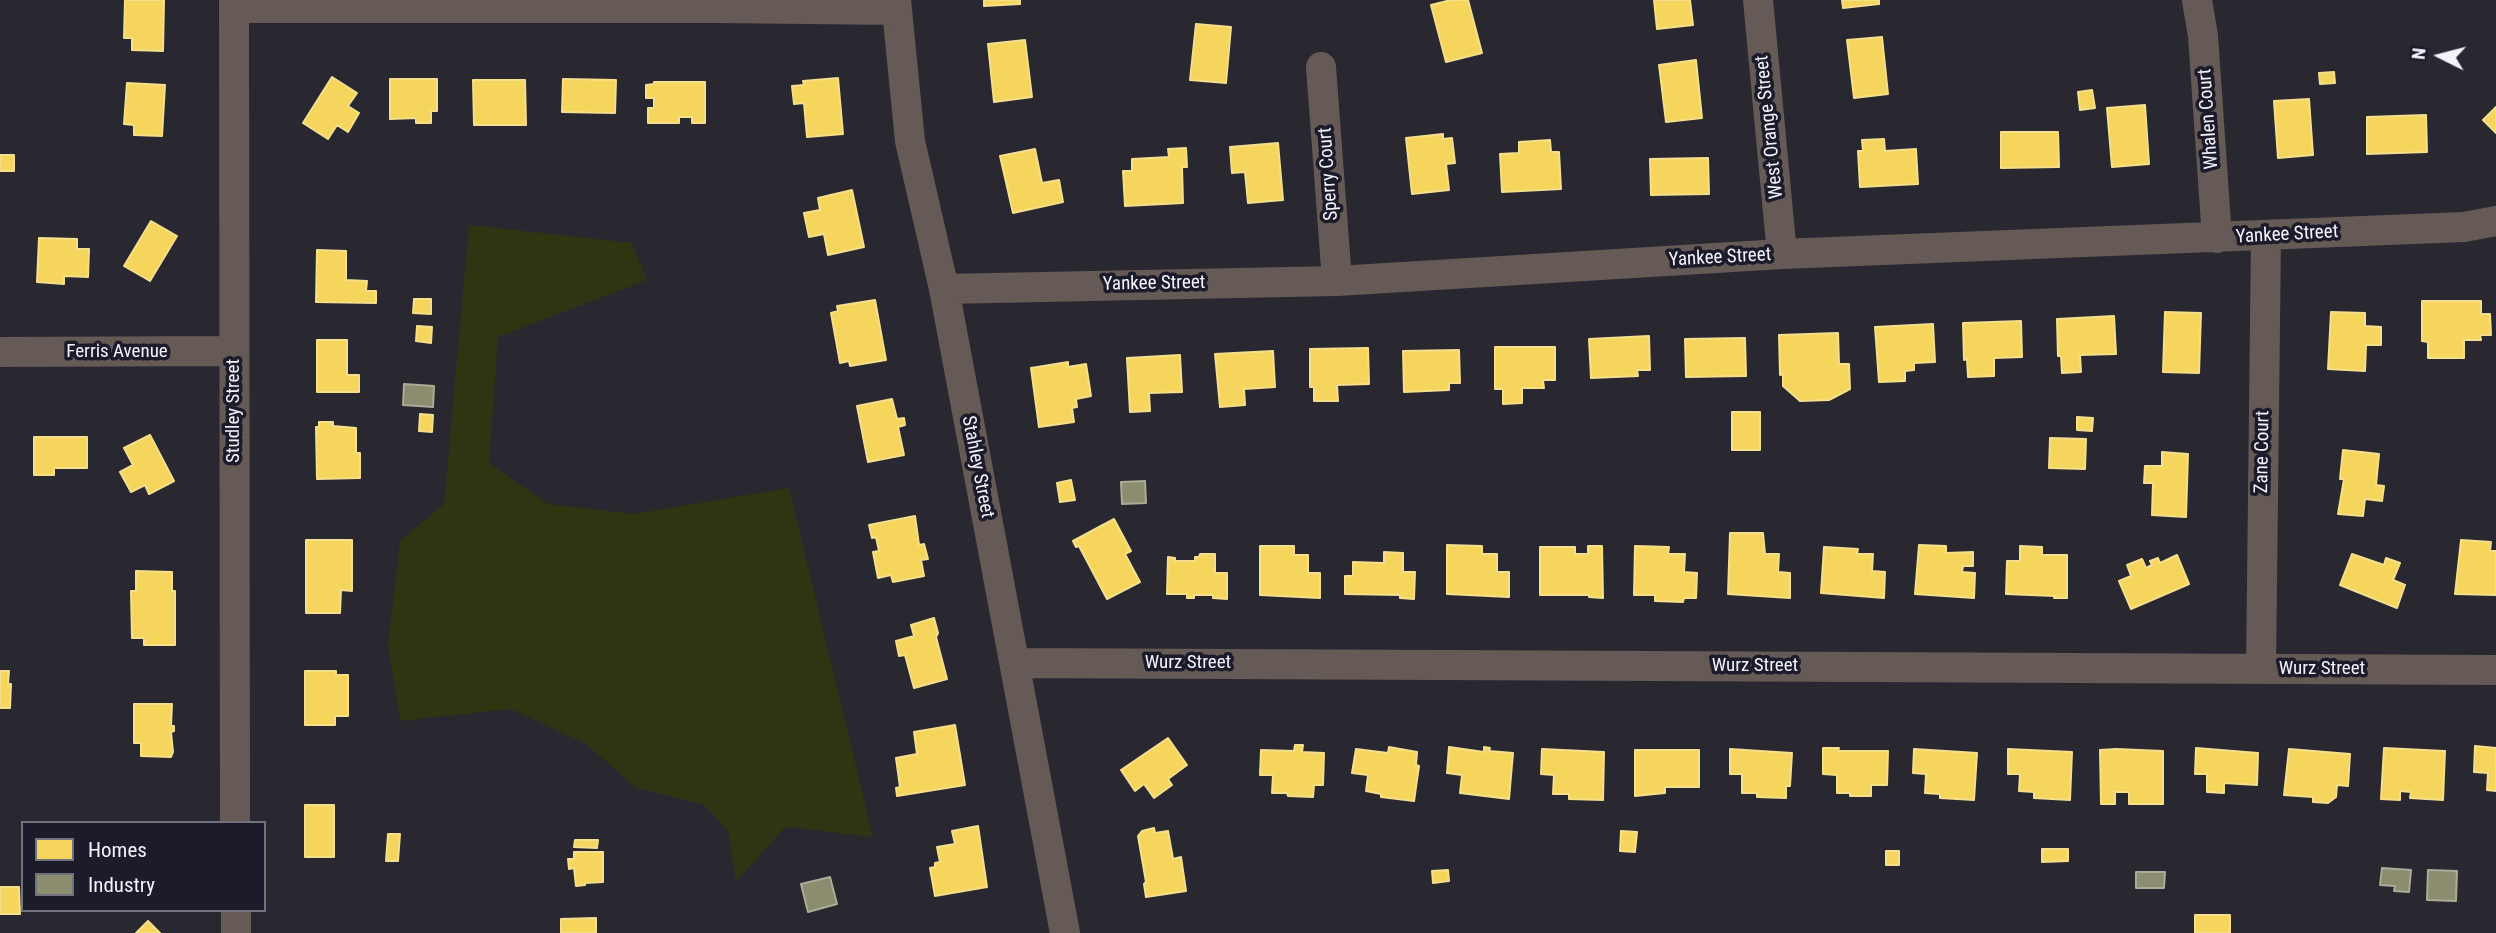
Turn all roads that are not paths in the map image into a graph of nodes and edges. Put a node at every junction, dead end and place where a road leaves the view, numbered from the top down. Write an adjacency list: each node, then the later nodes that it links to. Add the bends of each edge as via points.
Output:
1 (1758, 0): 9 (street, West Orange Street)
2 (2197, 0): 8 (street, Whalen Court)
3 (234, 4): 4 (street); 12 (street, Studley Street)
4 (896, 5): 11 (street, Stahley Street, via 910,141)
5 (1321, 67): 10 (street, Sperry Court)
6 (2496, 221): 7 (street, Yankee Street, via 2464,227)
7 (2266, 236): 8 (street, Yankee Street); 15 (street, Zane Court)
8 (2217, 238): 9 (street, Yankee Street)
9 (1782, 254): 10 (street, Yankee Street)
10 (1337, 281): 11 (street, Yankee Street)
11 (944, 289): 14 (street, Stahley Street)
12 (233, 351): 13 (street, Ferris Avenue); 17 (street, Studley Street)
13 (0, 352)
14 (1015, 663): 15 (street, Wurz Street); 20 (street, Stahley Street)
15 (2261, 669): 16 (street, Wurz Street)
16 (2496, 670)
17 (235, 821)
18 (236, 912): 19 (street)
19 (236, 933)
20 (1065, 933)

